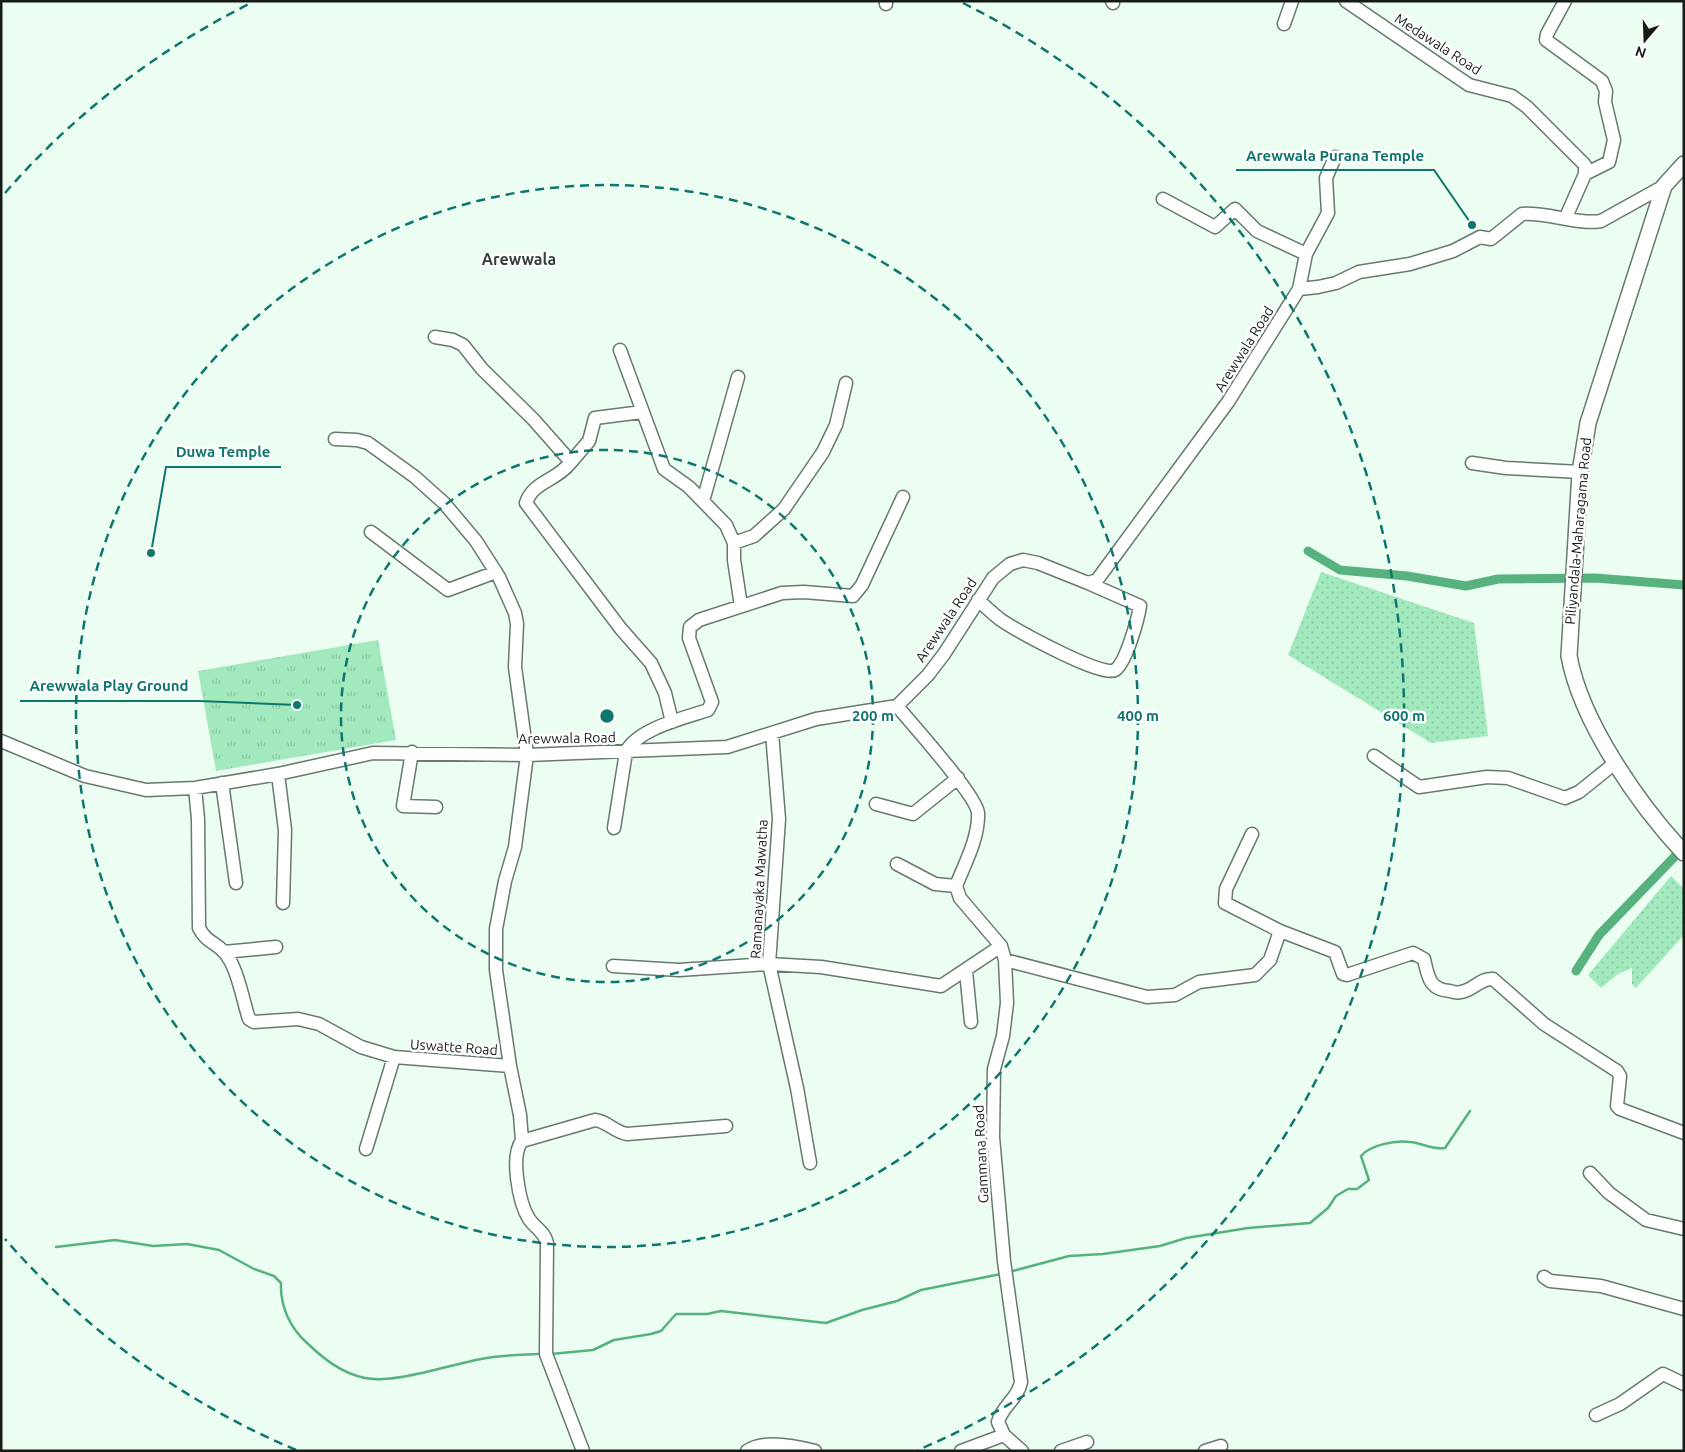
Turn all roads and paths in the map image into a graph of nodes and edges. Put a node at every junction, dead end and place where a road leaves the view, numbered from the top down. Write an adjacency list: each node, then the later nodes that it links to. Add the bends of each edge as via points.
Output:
1 (1292, 1): 4 (street)
2 (1346, 1): 7 (street, Medawala Road, via 1469,85 1512,96 1528,106 1585,166)
3 (1565, 1): 7 (street, via 1546,40 1602,82 1614,140 1609,162)
4 (1284, 24)
5 (1334, 157): 11 (street, via 1326,178 1328,213)
6 (1684, 164): 8 (main road, Piliyandala-Maharagama Road)
7 (1585, 174): 10 (street)
8 (1664, 186): 10 (street, via 1601,220 1592,222); 21 (main road, Piliyandala-Maharagama Road, via 1588,422)
9 (1163, 198): 11 (street, via 1215,227 1235,209 1257,231)
10 (1566, 217): 12 (street, via 1522,214 1491,238 1473,239 1453,251 1410,264 1359,272 1336,283)
11 (1306, 254): 12 (street)
12 (1299, 289): 27 (street, Arewwala Road, via 1228,402 1097,580)
13 (436, 337): 19 (street, via 463,345)
14 (620, 350): 17 (street)
15 (738, 378): 23 (street)
16 (846, 383): 25 (street, via 836,425 823,452 784,509 754,536)
17 (642, 412): 19 (street, via 595,418 589,441); 23 (street, via 664,469)
18 (335, 438): 26 (street, via 368,443 415,477 444,503)
19 (571, 462): 31 (street, via 565,470 530,492 526,503 621,629 651,663 665,692)
20 (1472, 463): 21 (street)
21 (1580, 472): 38 (main road, Piliyandala-Maharagama Road, via 1569,656 1571,670 1591,717)
22 (902, 497): 29 (street, via 862,584 853,596 782,593)
23 (703, 501): 25 (street, via 726,525)
24 (371, 532): 26 (street, via 448,590)
25 (734, 544): 29 (street)
26 (496, 572): 36 (street, via 517,624 515,667)
27 (1088, 583): 28 (street, Arewwala Road, via 1023,560 1010,564 999,573); 28 (street, via 1140,606 1127,649 1117,669 1112,671 1055,650 1002,620)
28 (978, 600): 30 (street, Arewwala Road, via 928,675)
29 (741, 606): 31 (street, via 698,620 690,628 689,638 712,702 708,710)
30 (897, 706): 32 (street, Arewwala Road, via 816,719); 40 (street)
31 (672, 722): 35 (street, via 640,736)
32 (772, 733): 35 (street, Arewwala Road, via 727,747); 57 (street, Ramanayaka Mawatha, via 779,819)
33 (1, 741): 42 (street, Arewwala Road, via 85,776 119,785 146,790)
34 (412, 752): 36 (street, Arewwala Road); 39 (street, Arewwala Road, via 373,752); 44 (street, via 403,806)
35 (626, 752): 36 (street, Arewwala Road); 45 (street)
36 (527, 755): 62 (street, via 515,847 504,881 496,929 496,970)
37 (1374, 756): 38 (street, via 1419,787 1487,777 1508,778 1565,798 1579,792)
38 (1615, 763): 47 (main road, Piliyandala-Maharagama Road)
39 (278, 774): 41 (street, Arewwala Road); 51 (street, via 285,830)
40 (958, 778): 43 (street, via 913,814); 50 (street, via 978,810 977,831)
41 (222, 783): 42 (street, Arewwala Road); 49 (street)
42 (195, 788): 55 (street, Uswatte Road, via 199,928 204,938)
43 (876, 804)
44 (436, 807)
45 (614, 828)
46 (1252, 834): 52 (street, via 1226,889 1225,903)
47 (1682, 851)
48 (897, 864): 50 (street, via 935,884)
49 (236, 883)
50 (956, 886): 53 (street, Gammana Road, via 960,898)
51 (283, 903)
52 (1280, 931): 56 (street, via 1270,960 1255,975 1198,982 1175,995 1147,998); 64 (street, via 1335,952 1346,975 1413,953 1424,959 1428,979 1441,991 1462,992 1486,979 1493,980 1544,1024 1617,1071 1620,1076 1620,1109)
53 (1001, 946): 56 (street, Gammana Road); 59 (street)
54 (276, 947): 55 (street)
55 (224, 952): 61 (street, Uswatte Road, via 232,963 249,1019 254,1022 298,1019 319,1024 360,1047)
56 (1005, 960): 74 (street, Gammana Road, via 1007,1003 994,1069 993,1137 1006,1273 1021,1382 1020,1390 1000,1415 998,1422)
57 (769, 964): 58 (street, via 679,970); 59 (street, via 821,967 941,986); 67 (street, Ramanayaka Mawatha)
58 (613, 966)
59 (966, 971): 60 (street)
60 (971, 1022)
61 (394, 1057): 62 (street, Uswatte Road); 66 (street)
62 (510, 1066): 65 (street, Uswatte Road)
63 (726, 1126): 65 (street, via 627,1134 595,1120)
64 (1684, 1134)
65 (522, 1141): 77 (street, Uswatte Road, via 515,1160 522,1203 530,1220 545,1234 546,1354)
66 (366, 1149)
67 (810, 1163)
68 (1590, 1173): 69 (street, via 1609,1193 1646,1220)
69 (1684, 1229)
70 (1544, 1277): 71 (street, via 1550,1281 1601,1286)
71 (1684, 1309)
72 (1684, 1384): 73 (street, via 1663,1374 1620,1404)
73 (1596, 1415)
74 (1004, 1435): 80 (street); 81 (street)
75 (1087, 1442): 82 (street)
76 (1220, 1446): 83 (street)
77 (583, 1451)
78 (747, 1451): 79 (street, via 753,1446 790,1444)
79 (815, 1451)
80 (961, 1451)
81 (1022, 1451)
82 (1061, 1451)
83 (1205, 1451)

